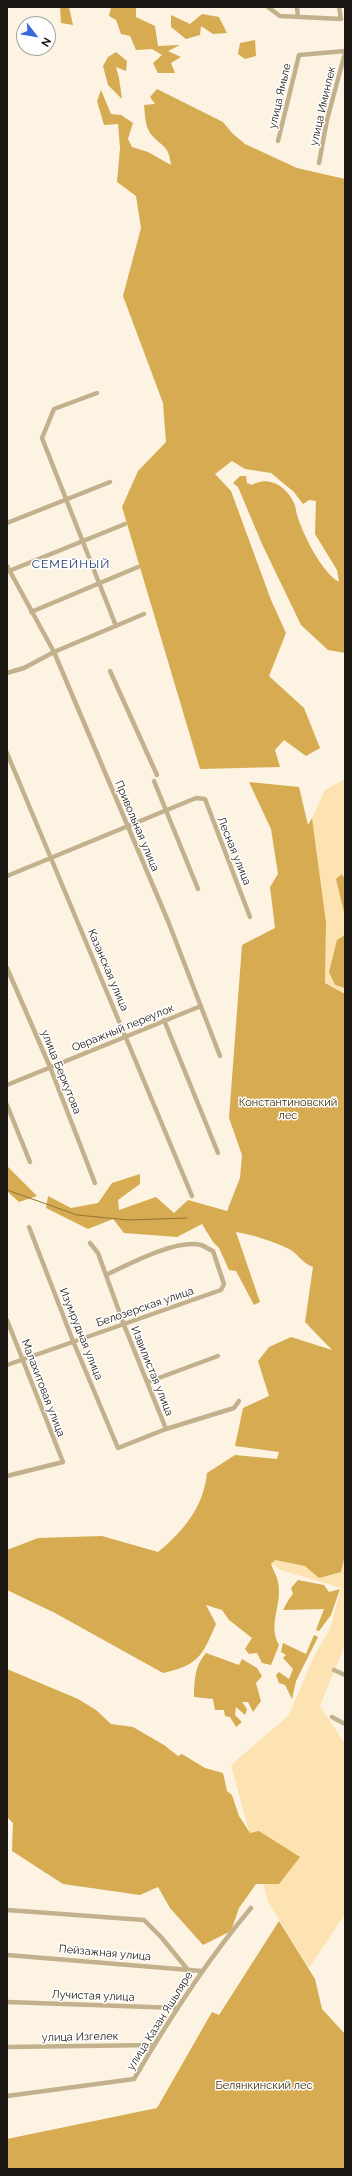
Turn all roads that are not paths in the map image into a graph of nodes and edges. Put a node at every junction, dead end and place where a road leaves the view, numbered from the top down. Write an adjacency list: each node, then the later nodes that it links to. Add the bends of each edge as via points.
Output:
1 (268, 7): 4 (street, via 280,16)
2 (297, 7): 4 (street)
3 (339, 7): 4 (street, via 341,19)
4 (298, 17)
5 (345, 52): 6 (street, улица Ямьле, via 299,55); 7 (street, улица Иминлек, via 327,120)
6 (278, 141)
7 (319, 163)
8 (97, 393): 10 (street, via 54,409 42,438)
9 (110, 482): 10 (street)
10 (67, 500): 11 (street); 13 (street)
11 (7, 523)
12 (125, 524): 13 (street)
13 (84, 542): 15 (street); 16 (street)
14 (138, 567): 16 (street)
15 (8, 569): 17 (street, Привольная улица)
16 (101, 584): 17 (street); 19 (street)
17 (30, 612): 20 (street, Привольная улица)
18 (144, 614): 19 (street)
19 (116, 626): 20 (street)
20 (54, 652): 22 (street, via 24,668); 27 (street, Привольная улица)
21 (110, 670): 24 (street)
22 (7, 673)
23 (7, 753): 28 (street, Казанская улица)
24 (157, 775)
25 (154, 781): 26 (street)
26 (166, 811): 27 (street); 30 (street); 31 (street, Лесная улица, via 196,798 205,799)
27 (128, 827): 28 (street); 33 (street, Привольная улица)
28 (50, 857): 29 (street); 35 (street, Казанская улица)
29 (7, 876)
30 (198, 889)
31 (250, 916)
32 (7, 968): 37 (street, улица Беркутова)
33 (201, 1006): 34 (street, Овражный переулок); 36 (street, Привольная улица)
34 (164, 1020): 35 (street, Овражный переулок); 40 (street)
35 (127, 1036): 37 (street, Овражный переулок); 43 (street, Казанская улица)
36 (220, 1056)
37 (50, 1067): 38 (street, Овражный переулок); 42 (street, улица Беркутова)
38 (7, 1085)
39 (7, 1105): 41 (street)
40 (218, 1153)
41 (30, 1162)
42 (94, 1183)
43 (192, 1196)
44 (29, 1227): 49 (street, Изумрудная улица)
45 (90, 1243): 46 (street, Извилистая улица, via 98,1253)
46 (106, 1275): 48 (street, Извилистая улица); 48 (street, Белозерская улица, via 179,1246 201,1245 213,1251 224,1284 221,1290)
47 (7, 1320): 51 (street, Малахитовая улица)
48 (124, 1325): 49 (street, Белозерская улица); 53 (street, Извилистая улица)
49 (73, 1341): 51 (street, Белозерская улица); 55 (street, Изумрудная улица, via 118,1448)
50 (218, 1356): 53 (street)
51 (23, 1360): 52 (street, Белозерская улица); 56 (street, Малахитовая улица, via 63,1462)
52 (7, 1365)
53 (148, 1382): 55 (street, Извилистая улица)
54 (239, 1401): 55 (street, via 234,1408)
55 (166, 1429)
56 (8, 1474)
57 (334, 1670): 58 (street)
58 (345, 1675)
59 (332, 1717): 60 (street)
60 (345, 1724)
61 (251, 1908): 65 (street, улица Казан Яшьляре)
62 (7, 1910): 64 (street, улица Казан Яшьляре, via 144,1920)
63 (7, 1955): 64 (street, Пейзажная улица)
64 (188, 1970): 65 (street, Пейзажная улица)
65 (202, 1971): 67 (street, улица Казан Яшьляре)
66 (7, 2002): 67 (street, Лучистая улица)
67 (178, 2008): 68 (street, улица Казан Яшьляре)
68 (154, 2045): 69 (street, улица Изгелек); 70 (street, улица Казан Яшьляре, via 134,2079)
69 (7, 2047)
70 (7, 2096)

